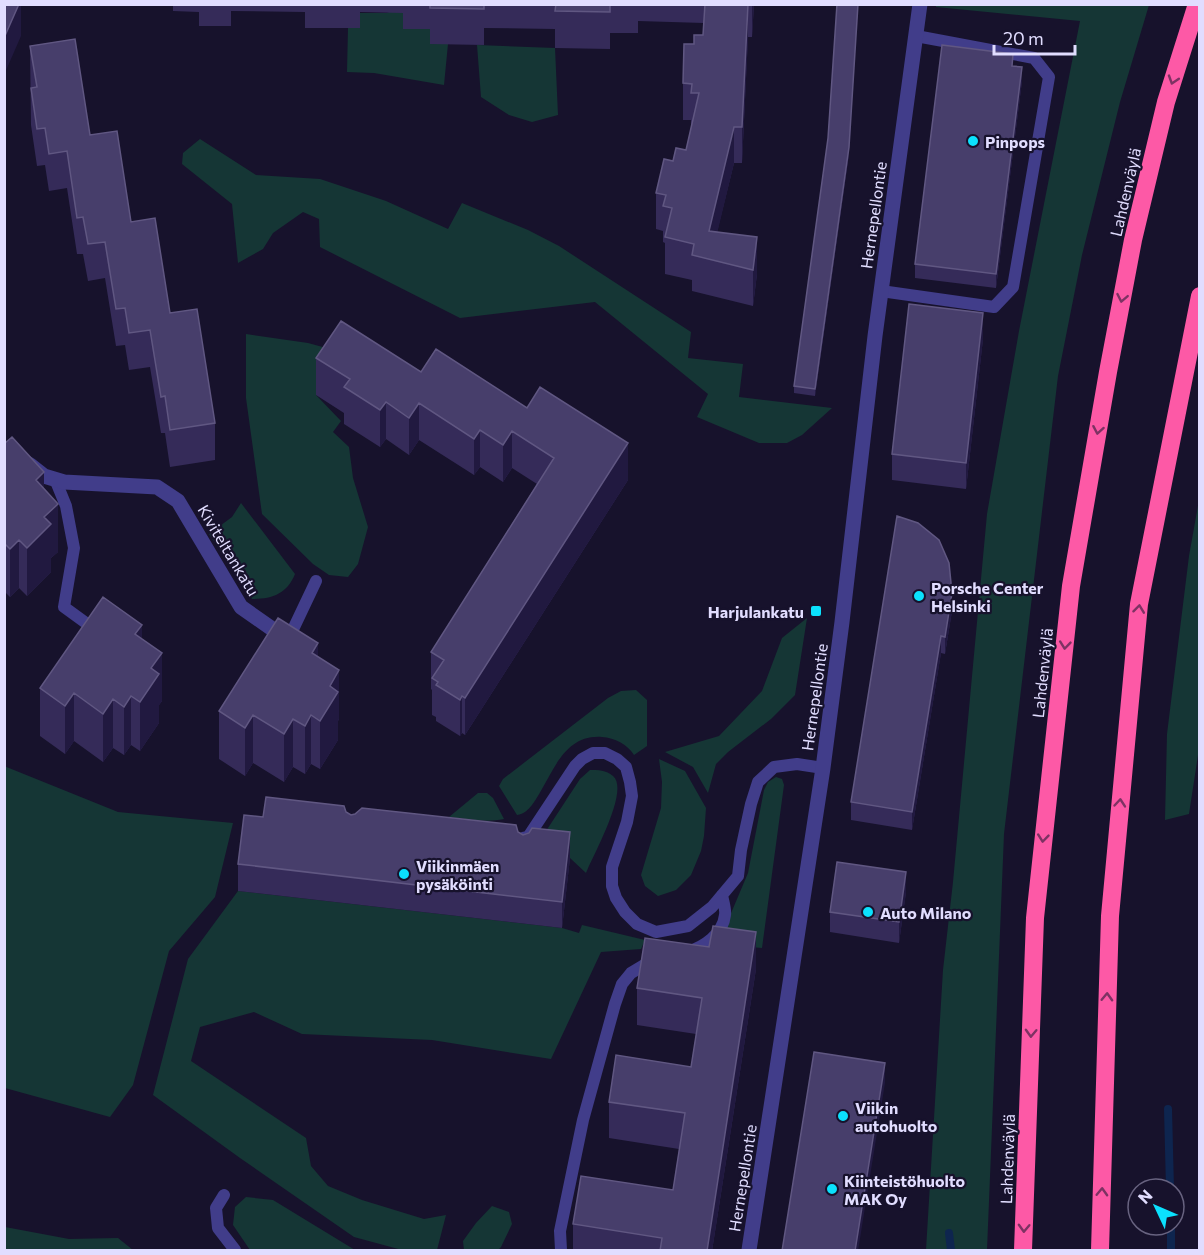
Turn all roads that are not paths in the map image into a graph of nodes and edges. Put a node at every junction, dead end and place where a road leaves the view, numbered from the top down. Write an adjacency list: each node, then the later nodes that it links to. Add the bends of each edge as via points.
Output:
1 (920, 4): 3 (street, Hernepellontie)
2 (1197, 4): 20 (highway, Lahdenväylä, one-way to 20, via 1166,102 1133,240 1071,586 1035,918)
3 (916, 36): 4 (street, Hernepellontie); 4 (lane, via 1034,58 1049,77 1013,286 994,307)
4 (881, 291): 11 (street, Hernepellontie)
5 (1200, 296): 21 (highway, one-way to 5, via 1110,916 1139,604)
6 (4, 448): 7 (street, Kiviteltankatu, via 44,476)
7 (55, 479): 9 (lane, via 66,507 74,548 64,607); 10 (street, Kiviteltankatu, via 157,487 178,501 241,608)
8 (316, 581): 10 (lane)
9 (109, 640)
10 (293, 643)
11 (823, 768): 15 (lane, via 797,764 774,767 758,782 738,876); 19 (street, Hernepellontie)
12 (528, 837): 13 (lane); 14 (lane); 15 (lane, via 575,766 593,753 605,753 626,767 632,796 612,867 612,886 625,912 637,924 656,932 688,926)
13 (514, 839)
14 (524, 853)
15 (722, 895): 18 (lane, via 725,915 717,933 698,949 646,964 622,984 583,1120 560,1231)
16 (224, 1195): 17 (lane, via 216,1208 218,1228)
17 (235, 1251)
18 (561, 1251)
19 (749, 1251)
20 (1023, 1251)
21 (1100, 1251)

